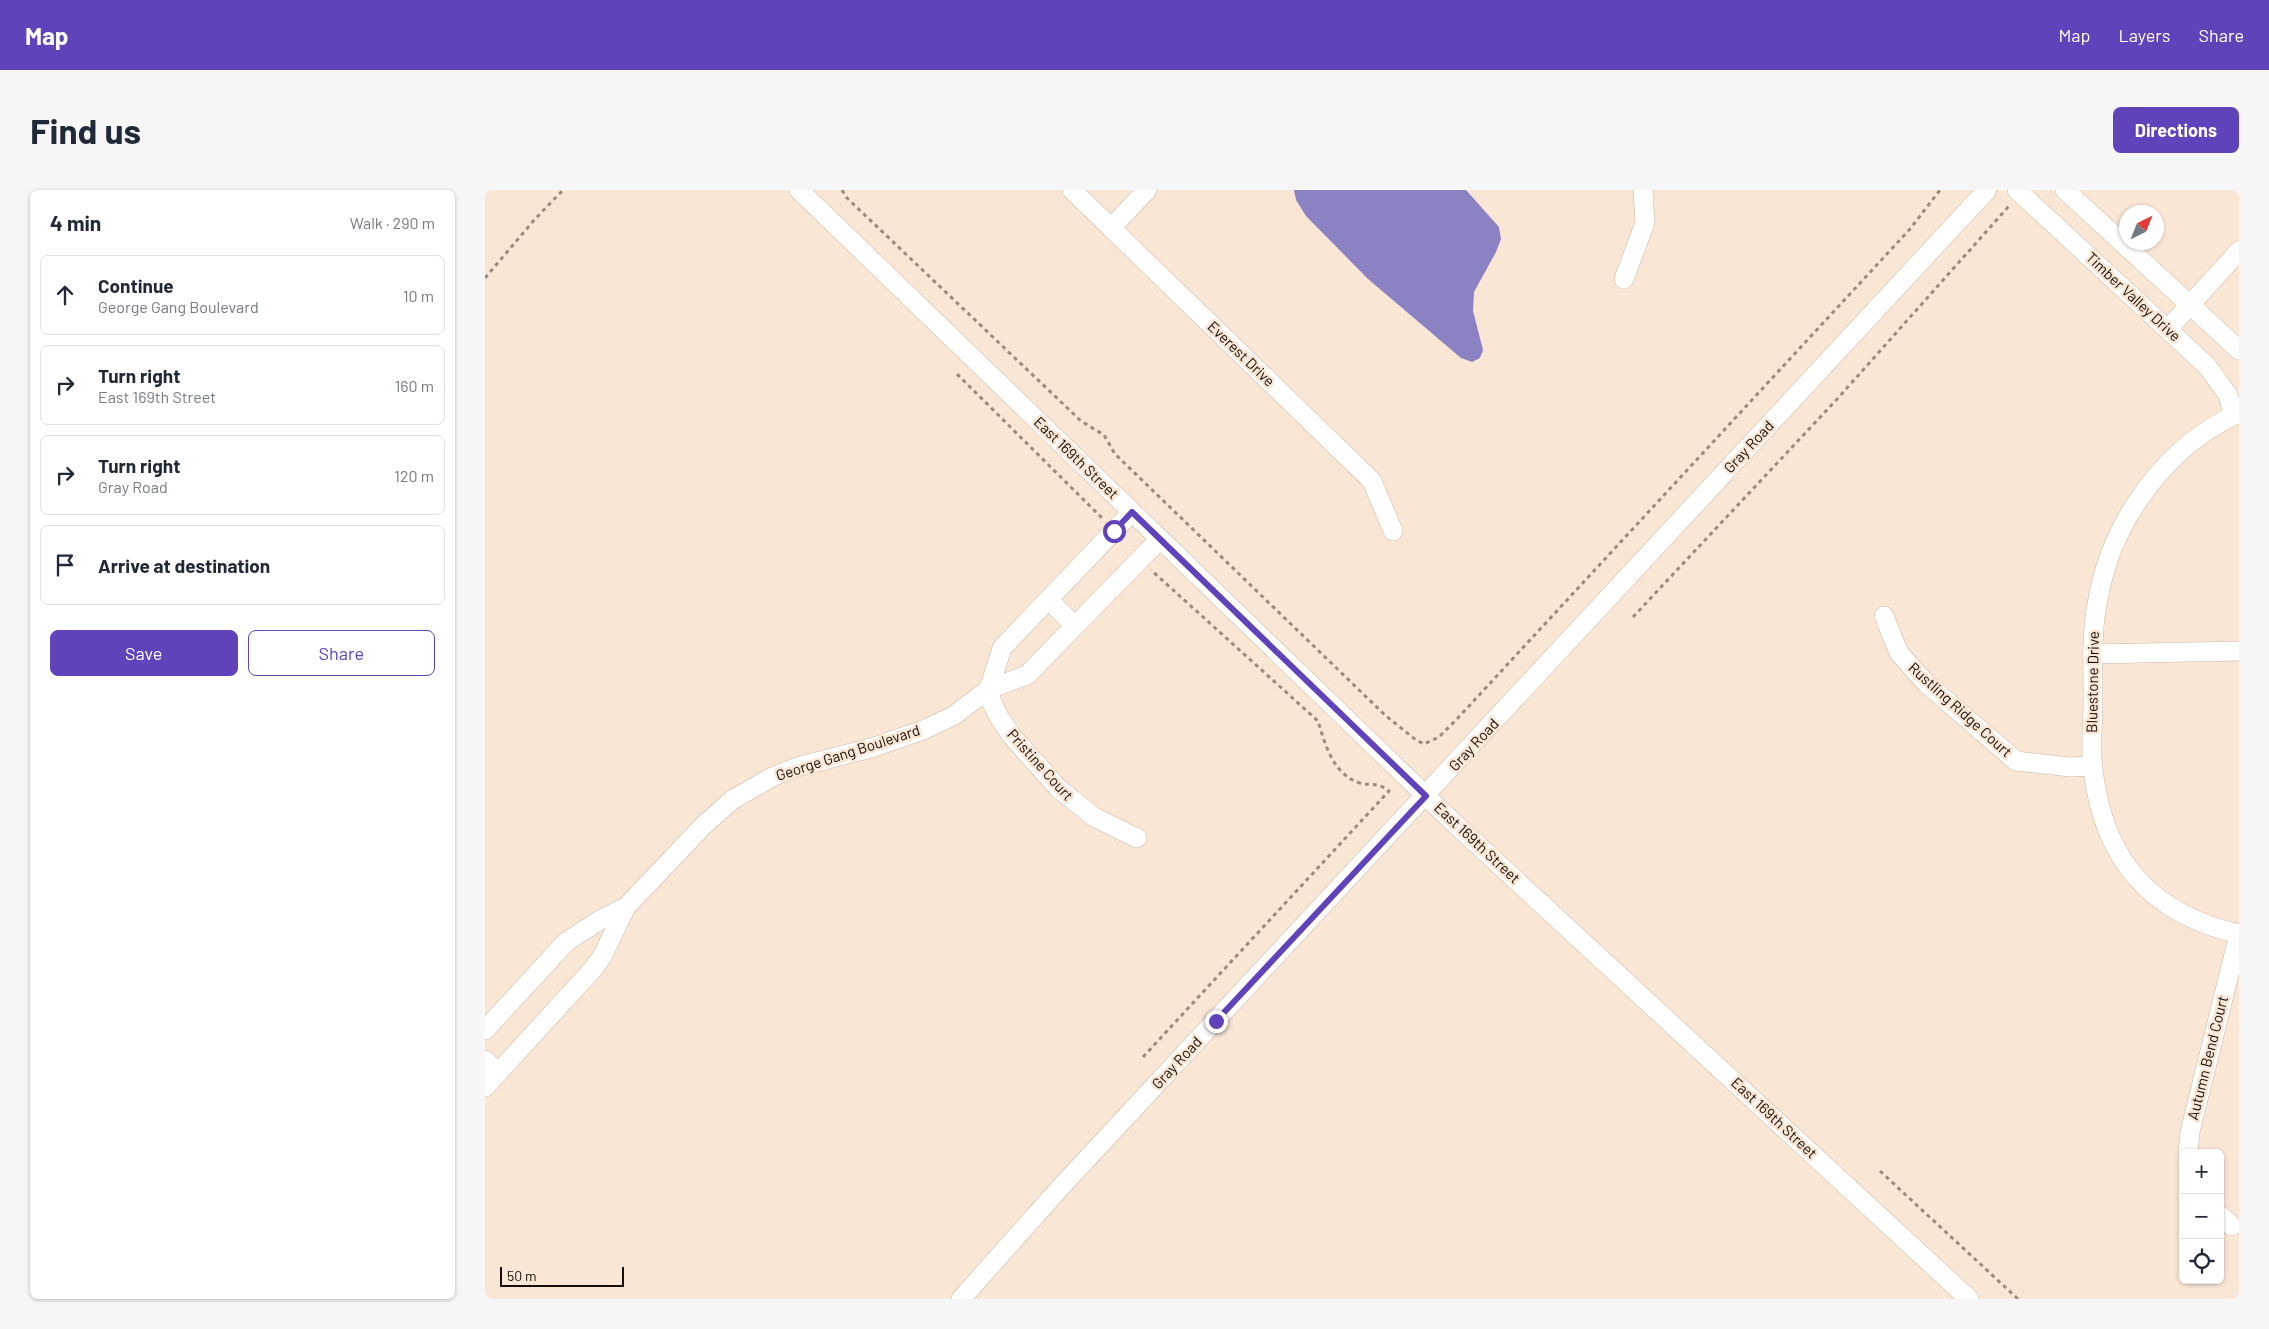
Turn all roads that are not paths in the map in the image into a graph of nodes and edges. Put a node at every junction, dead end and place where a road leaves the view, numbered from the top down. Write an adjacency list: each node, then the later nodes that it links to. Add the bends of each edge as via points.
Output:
1 (799, 190): 15 (street, East 169th Street)
2 (1072, 190): 8 (street, Everest Drive)
3 (1147, 190): 8 (street)
4 (1643, 190): 10 (street, via 1645,223)
5 (1987, 190): 25 (street, Gray Road)
6 (2065, 190): 11 (street)
7 (2019, 192): 12 (street, Timber Valley Drive)
8 (1111, 228): 16 (street, Everest Drive, via 1372,481)
9 (2239, 251): 11 (street)
10 (1625, 279)
11 (2191, 304): 12 (street); 13 (street)
12 (2168, 329): 14 (street, Timber Valley Drive, via 2221,382)
13 (2239, 350)
14 (2237, 414): 22 (street, Bluestone Drive, via 2201,435 2175,457 2147,488 2126,520 2110,556 2098,598)
15 (1132, 512): 17 (street, East 169th Street); 18 (street)
16 (1393, 530)
17 (1160, 539): 20 (street, George Gang Boulevard); 25 (street, East 169th Street)
18 (1049, 600): 20 (street); 23 (street, via 1002,648)
19 (1884, 616): 24 (street, Rustling Ridge Court, via 1899,653 1926,683 2016,761)
20 (1074, 624): 23 (street, George Gang Boulevard, via 1027,675)
21 (2239, 651): 22 (street)
22 (2093, 654): 24 (street, Bluestone Drive)
23 (989, 689): 26 (street, Pristine Court, via 992,703 1011,735 1059,790 1094,818); 27 (street, George Gang Boulevard, via 953,716 923,730 871,748 797,767 747,790 713,816)
24 (2093, 766): 28 (street, Bluestone Drive, via 2101,816 2128,867 2167,905 2197,922)
25 (1426, 796): 33 (street, Gray Road, via 1059,1189); 34 (street, East 169th Street)
26 (1137, 838)
27 (626, 907): 29 (street, George Gang Boulevard, via 567,942); 30 (street, George Gang Boulevard, via 594,968)
28 (2239, 934): 32 (street, Autumn Bend Court)
29 (485, 1030)
30 (492, 1067): 31 (street, George Gang Boulevard)
31 (485, 1087)
32 (2188, 1149)
33 (961, 1299)
34 (1969, 1299)

